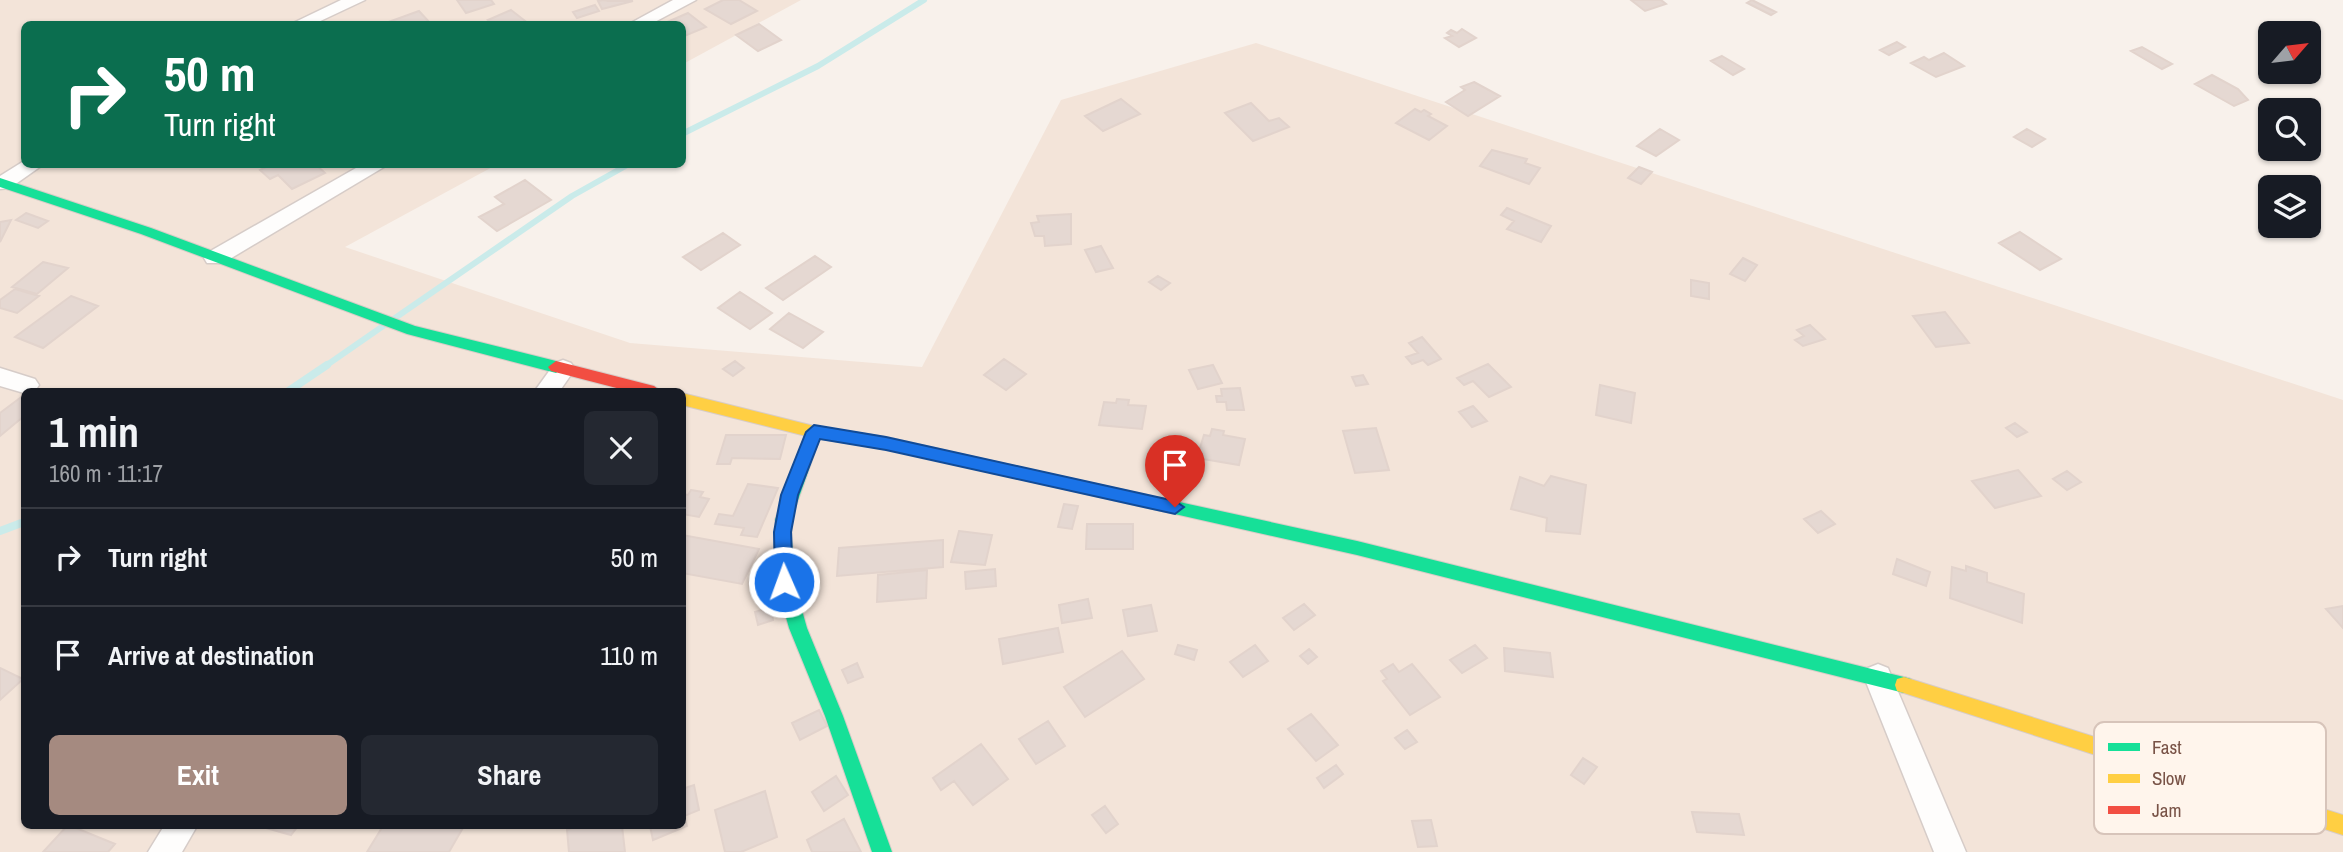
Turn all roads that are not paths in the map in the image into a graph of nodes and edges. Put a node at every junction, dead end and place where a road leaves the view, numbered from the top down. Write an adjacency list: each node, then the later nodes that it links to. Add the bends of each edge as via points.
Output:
1 (356, 0): 3 (street)
2 (687, 0): 4 (street)
3 (307, 21)
4 (644, 21)
5 (27, 168): 7 (street)
6 (372, 168): 8 (street)
7 (1, 183): 8 (street)
8 (215, 258): 9 (street, via 412,330)
9 (563, 369): 12 (street); 13 (street)
10 (0, 376): 11 (street)
11 (27, 385)
12 (549, 388)
13 (638, 388)
14 (686, 400): 15 (street)
15 (814, 432): 16 (street, via 886,443 1343,545); 22 (street, via 789,495 782,532 784,582 797,634 833,715)
16 (1878, 677): 17 (street); 23 (street)
17 (2094, 746)
18 (2326, 820): 19 (street)
19 (2343, 825)
20 (181, 829): 21 (street)
21 (164, 852)
22 (883, 852)
23 (1950, 852)

